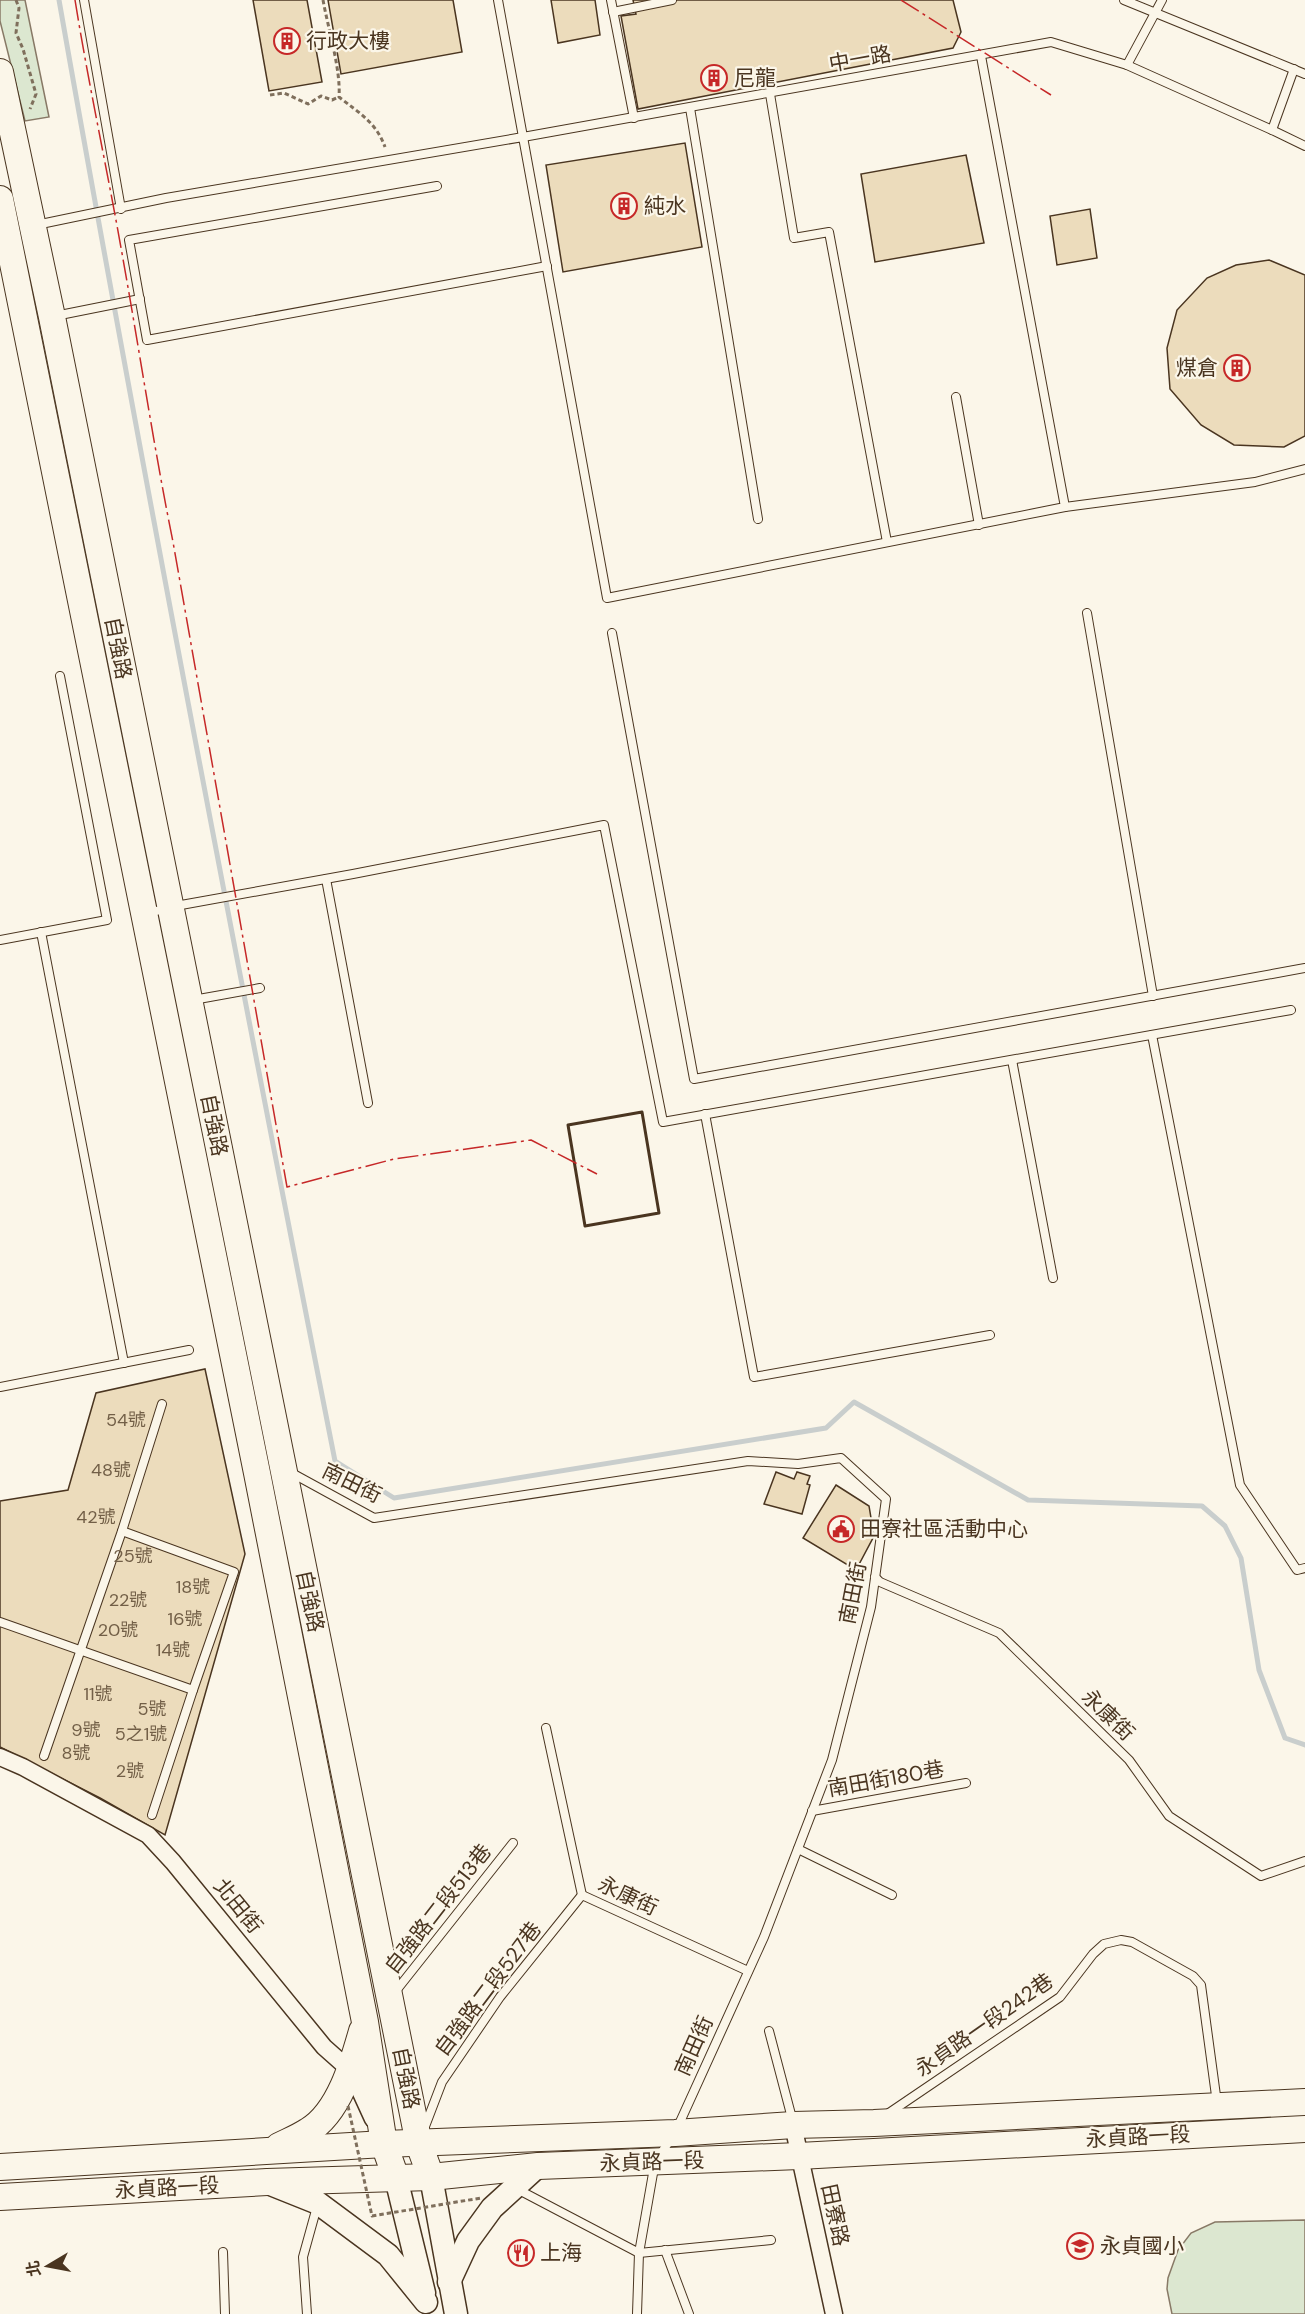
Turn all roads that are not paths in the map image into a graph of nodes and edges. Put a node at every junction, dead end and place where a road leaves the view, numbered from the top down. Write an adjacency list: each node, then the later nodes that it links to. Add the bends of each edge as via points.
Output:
1 (84, 0): 22 (lane)
2 (498, 0): 18 (lane)
3 (611, 0): 7 (lane)
4 (672, 0): 7 (lane)
5 (1124, 0): 8 (lane)
6 (1162, 0): 8 (lane)
7 (613, 12): 16 (lane)
8 (1156, 14): 10 (lane); 11 (lane)
9 (981, 56): 10 (lane, 中一路, via 1051,42); 14 (lane, 中一路); 29 (lane)
10 (1128, 65): 17 (lane, 中一路)
11 (1294, 69): 13 (lane); 17 (lane)
12 (0, 72): 23 (main road, 自強路)
13 (1305, 74)
14 (770, 94): 15 (lane, 中一路); 32 (lane, via 794,238 829,232)
15 (690, 108): 16 (lane, 中一路); 30 (lane)
16 (634, 118): 18 (lane, 中一路)
17 (1272, 130): 19 (lane, 中一路)
18 (524, 137): 22 (lane, 中一路); 24 (lane)
19 (1305, 146)
20 (437, 186): 25 (lane, via 129,240)
21 (0, 199): 23 (main road, 自強路)
22 (123, 208): 23 (lane, 中一路)
23 (20, 229): 26 (main road, 自強路)
24 (547, 267): 25 (lane, via 147,340); 32 (lane, via 607,598)
25 (140, 300): 26 (lane)
26 (38, 319): 37 (main road, 自強路); 38 (main road, 自強路)
27 (956, 398): 31 (lane)
28 (1305, 469): 29 (lane, via 1255,482)
29 (1065, 507): 31 (lane)
30 (758, 519)
31 (979, 525): 32 (lane)
32 (887, 543)
33 (1087, 613): 43 (lane)
34 (612, 633): 43 (lane, via 694,1079)
35 (60, 676): 39 (lane, via 107,920)
36 (327, 879): 37 (lane); 48 (lane); 49 (lane, via 604,825 663,1122)
37 (170, 907): 38 (lane); 44 (main road, 自強路)
38 (145, 914): 44 (main road, 自強路)
39 (41, 932): 40 (lane); 53 (lane)
40 (0, 939)
41 (1305, 968): 43 (lane)
42 (260, 988): 44 (lane)
43 (1153, 996)
44 (176, 1004): 56 (main road, 自強路)
45 (1291, 1010): 46 (lane)
46 (1152, 1035): 47 (lane); 58 (lane, via 1240,1485 1297,1570)
47 (1012, 1060): 49 (lane); 50 (lane)
48 (368, 1103)
49 (705, 1114): 51 (lane, via 754,1377)
50 (1053, 1278)
51 (990, 1335)
52 (189, 1350): 53 (lane)
53 (124, 1363): 54 (lane)
54 (1, 1384)
55 (162, 1404): 57 (lane)
56 (270, 1471): 59 (lane, 南田街, via 374,1518 748,1461 798,1464 841,1458 886,1499); 75 (main road, 自強路); 76 (main road, 自強路)
57 (122, 1530): 61 (lane); 62 (lane, via 234,1572)
58 (1305, 1568)
59 (875, 1577): 67 (lane, 南田街, via 832,1760); 71 (lane, 永康街, via 999,1633 1129,1760 1178,1822 1261,1876)
60 (0, 1622): 61 (lane)
61 (79, 1650): 62 (lane); 64 (lane)
62 (193, 1689): 68 (lane)
63 (546, 1728): 72 (lane, 永康街)
64 (44, 1756)
65 (0, 1757): 78 (street, 北田街, via 148,1834 324,2047)
66 (966, 1783): 67 (lane, 南田街180巷)
67 (812, 1811): 70 (lane, 南田街)
68 (152, 1815)
69 (513, 1843): 75 (lane, 自強路二段513巷)
70 (798, 1849): 73 (lane); 74 (lane, 南田街)
71 (1305, 1861)
72 (582, 1895): 74 (lane, 永康街); 88 (lane, 自強路二段527巷, via 500,1997 442,2082)
73 (892, 1895)
74 (748, 1971): 85 (lane, 南田街)
75 (391, 1997): 88 (main road, 自強路)
76 (365, 2022): 78 (main road); 87 (main road, 自強路)
77 (769, 2031): 83 (lane)
78 (351, 2071): 87 (street, 北田街); 89 (main road, via 327,2113 310,2130)
79 (1305, 2102): 80 (main road, 永貞路一段)
80 (1218, 2107): 81 (main road, 永貞路一段); 82 (lane, 永貞路一段242巷, via 1201,1985 1193,1976 1132,1942 1121,1940 1104,1944 1093,1954 1060,1997)
81 (1077, 2114): 82 (main road, 永貞路一段); 86 (main road)
82 (874, 2123): 83 (main road, 永貞路一段)
83 (794, 2125): 85 (main road, 永貞路一段); 90 (street, 田寮路)
84 (1305, 2129): 86 (main road, 永貞路一段)
85 (675, 2133): 88 (main road, 永貞路一段); 91 (lane, 南田街)
86 (1078, 2140): 90 (main road, 永貞路一段)
87 (384, 2144): 88 (main road, 永貞路一段); 89 (main road, 永貞路一段); 95 (main road, 自強路)
88 (419, 2144): 94 (main road, 自強路)
89 (268, 2152): 93 (main road, 永貞路一段)
90 (800, 2156): 91 (main road, 永貞路一段); 111 (street, 田寮路)
91 (655, 2162): 92 (main road, 永貞路一段); 103 (lane, 南田街)
92 (538, 2166): 94 (main road, 永貞路一段); 97 (street)
93 (0, 2167)
94 (432, 2176): 95 (main road, 永貞路一段); 104 (street)
95 (396, 2178): 96 (main road, 永貞路一段); 105 (street)
96 (267, 2182): 98 (main road, 永貞路一段); 99 (street)
97 (513, 2187): 103 (lane); 104 (street, via 468,2241)
98 (0, 2197)
99 (318, 2203): 105 (street, via 388,2255); 107 (lane, via 303,2257)
100 (771, 2240): 101 (lane)
101 (665, 2250): 103 (lane); 110 (lane)
102 (223, 2252): 106 (lane)
103 (639, 2253): 109 (lane, 南田街)
104 (449, 2282): 108 (street)
105 (427, 2308)
106 (225, 2314)
107 (307, 2314)
108 (456, 2314)
109 (637, 2314)
110 (689, 2314)
111 (834, 2314)

